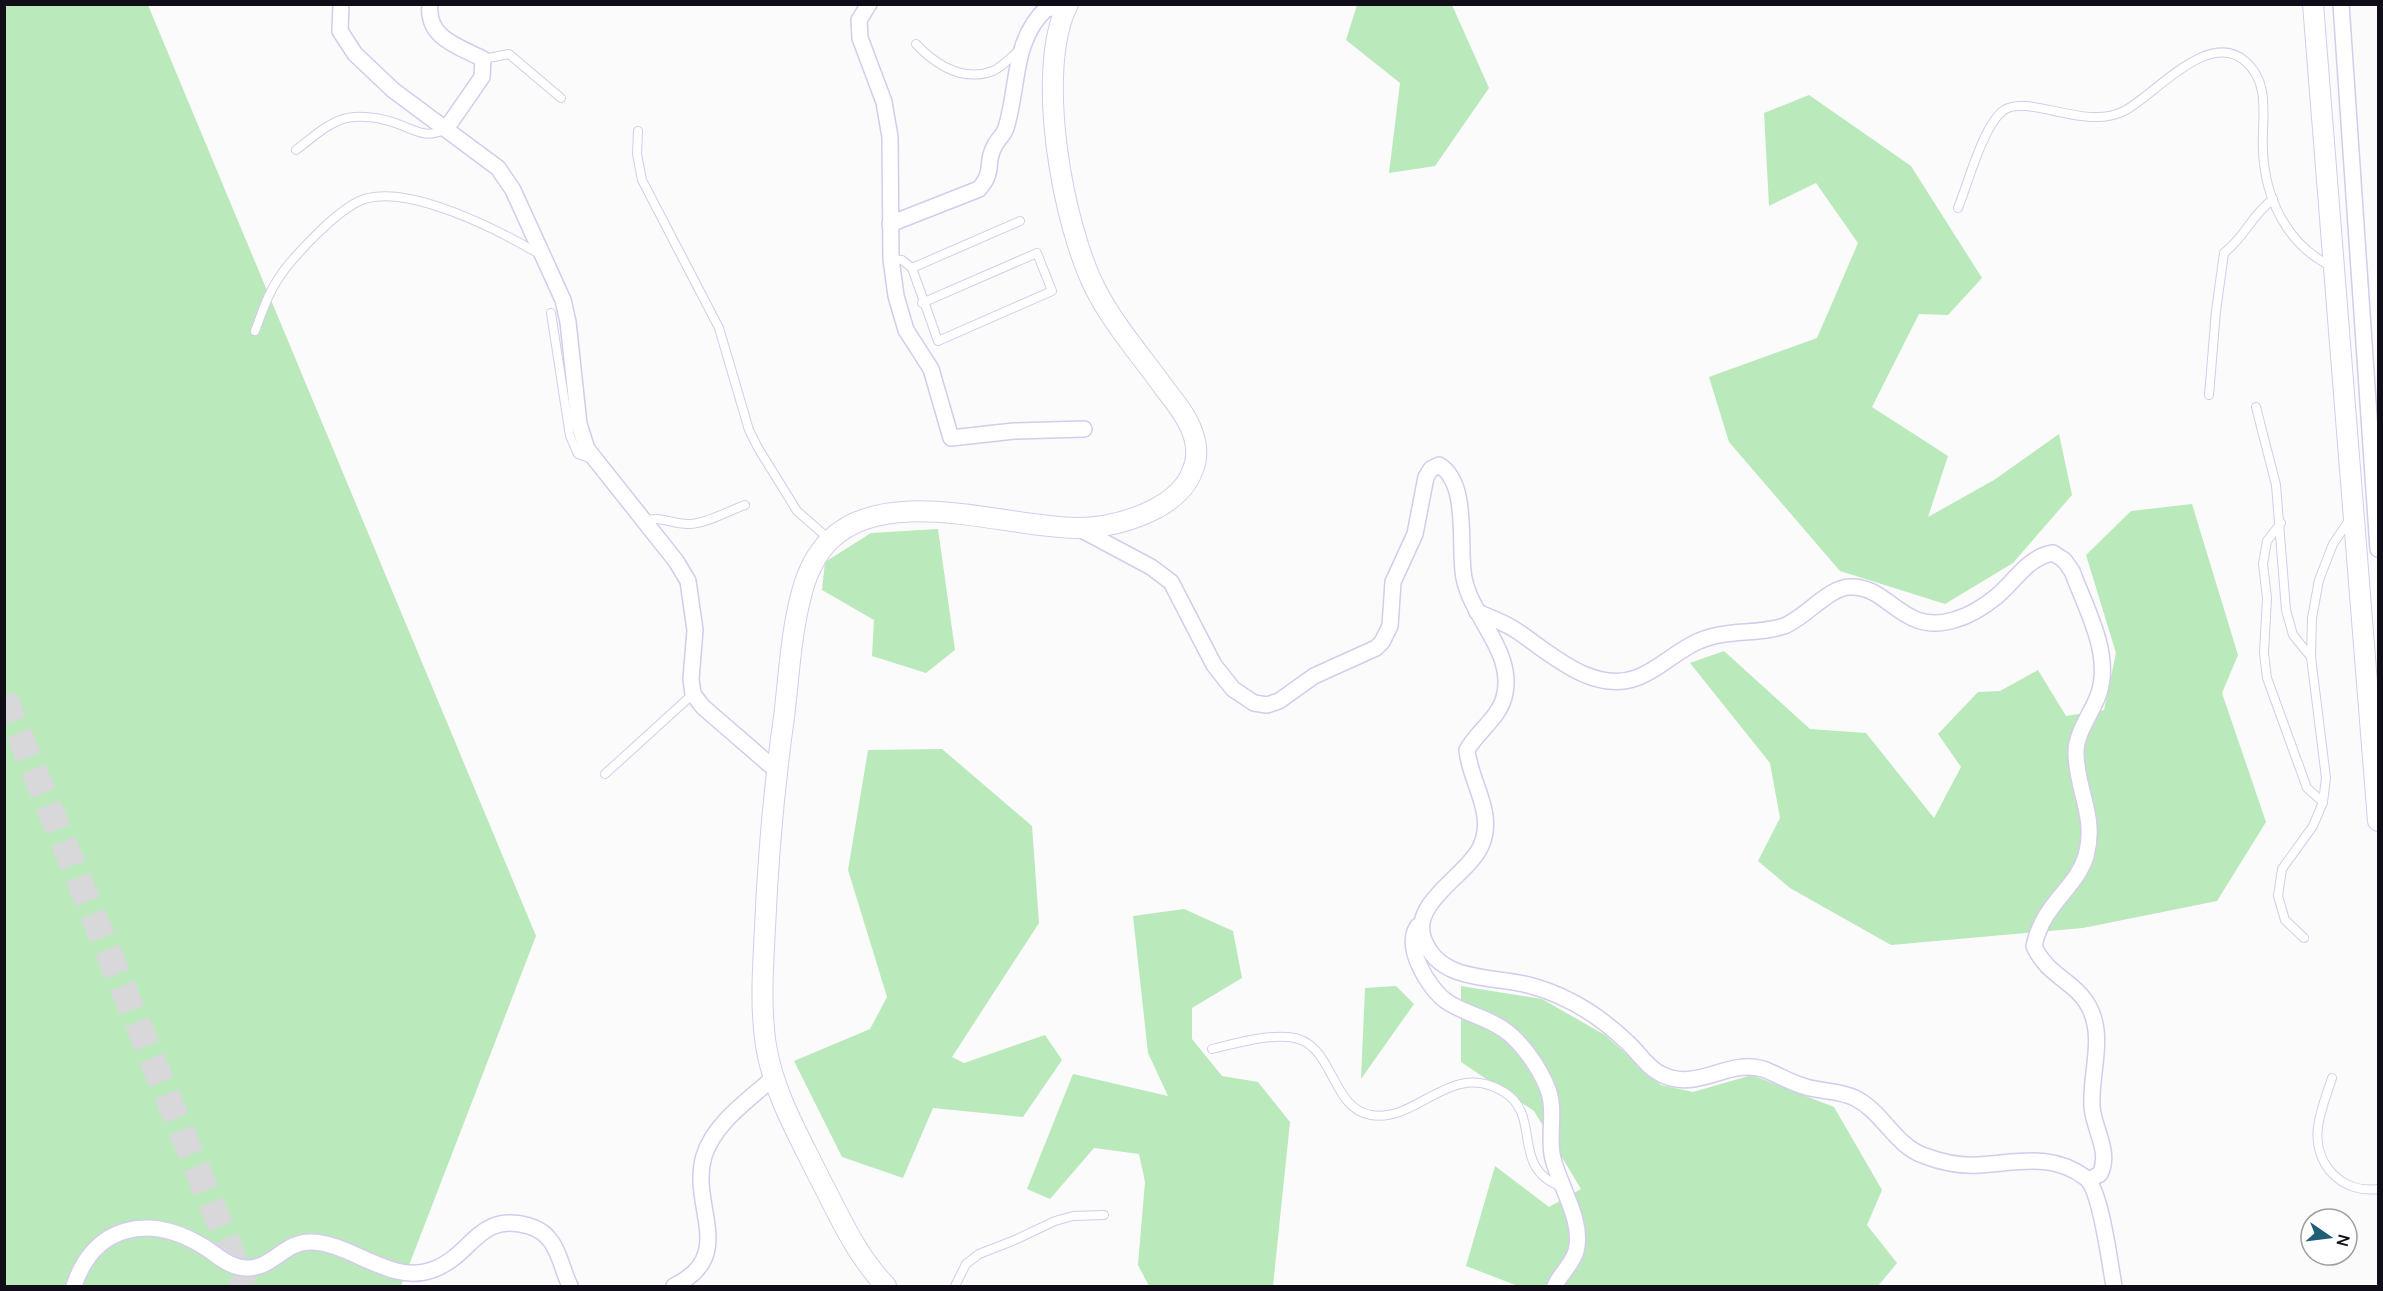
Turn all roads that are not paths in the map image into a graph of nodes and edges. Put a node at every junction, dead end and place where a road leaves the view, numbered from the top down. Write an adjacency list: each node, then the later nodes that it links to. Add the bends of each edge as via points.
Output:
1 (341, 4): 11 (street, via 340,31 355,54 393,90)
2 (430, 4): 9 (street, via 428,18 437,34)
3 (870, 4): 17 (street, via 859,20 860,39 884,102 890,137)
4 (2313, 4): 21 (street)
5 (2341, 4): 35 (street)
6 (1056, 6): 8 (street, via 1034,20); 33 (street, via 1054,96 1058,153 1074,238 1098,294 1190,426 1196,456 1185,485 1162,505 1126,521)
7 (916, 44): 8 (lane, via 935,64 966,75 993,70)
8 (1020, 50): 17 (street, via 1006,126 994,147 989,178 980,189)
9 (483, 59): 10 (lane, via 509,54); 11 (street, via 482,77)
10 (561, 98)
11 (446, 129): 13 (lane, via 435,134 417,134 397,123 344,118); 18 (street, via 498,168 513,190)
12 (638, 131): 34 (lane, via 642,180 719,328 749,430 797,511)
13 (296, 150)
14 (2273, 199): 15 (lane, via 2263,153 2264,102 2260,78 2244,60 2222,52 2198,58 2125,111 2104,119 2022,106 2006,109 1990,128); 21 (lane, via 2296,242 2315,259); 25 (lane, via 2257,211 2236,244 2224,253)
15 (1958, 208)
16 (1020, 221): 20 (lane)
17 (890, 224): 19 (street)
18 (543, 256): 24 (lane, via 502,232 405,197 365,198 346,207 287,266); 28 (street, via 566,311 579,424 586,449)
19 (891, 259): 20 (lane, via 902,260); 27 (street, via 906,330 931,369 951,438)
20 (912, 268): 22 (lane)
21 (2334, 268): 30 (street)
22 (922, 303): 22 (lane, via 938,340 1052,291 1037,253)
23 (551, 313): 28 (lane, via 570,436 578,454)
24 (255, 331)
25 (2209, 395)
26 (2256, 406): 32 (lane, via 2276,485)
27 (1084, 429)
28 (594, 460): 31 (street)
29 (745, 505): 31 (lane, via 693,524 657,517)
30 (2354, 513): 37 (lane, via 2333,544 2319,580 2312,618); 42 (street)
31 (643, 521): 38 (street, via 688,581 695,630)
32 (2281, 523): 37 (lane, via 2286,610 2293,635); 41 (lane, via 2267,541 2263,564 2267,678 2307,788)
33 (1077, 528): 34 (street, via 977,516 901,513 863,520); 36 (street, via 1151,567 1171,582 1214,665 1233,688 1254,703 1267,705 1382,642 1390,626 1393,582 1415,534 1425,477 1439,465 1449,471 1453,480 1463,529 1464,577)
34 (830, 540): 39 (street, via 818,555 802,590)
35 (2379, 549)
36 (1477, 612): 43 (street, via 1505,668 1506,681 1500,708 1467,750 1485,812 1485,831 1470,863 1447,884); 48 (street, via 1511,627 1572,669 1614,680 1636,678 1701,640 1786,625 1838,589 1860,588 1916,622 1938,625 1988,602 2040,555 2053,553 2064,560 2072,571 2100,649 2103,670 2100,692 2076,750 2091,821 2086,857 2045,914 2034,946 2051,972 2083,998 2096,1027 2092,1108 2105,1158 2100,1174)
37 (2311, 657): 41 (lane, via 2326,778)
38 (693, 694): 39 (street); 40 (lane)
39 (777, 771): 46 (street, via 768,850 762,983 762,1015)
40 (605, 774)
41 (2323, 802): 44 (lane, via 2313,826 2282,868 2278,896 2285,920)
42 (2379, 821)
43 (1422, 921): 48 (street, via 1427,948 1445,967 1529,985 1572,1002 1613,1029 1659,1073 1686,1081 1747,1066 1762,1069 1804,1087 1855,1098 1874,1111 1904,1145 1922,1156 1977,1165 2041,1159 2067,1167); 49 (street, via 1413,937 1413,948 1435,991 1446,1002 1514,1037 1547,1087 1551,1103 1550,1146)
44 (2304, 938)
45 (1212, 1048): 49 (lane, via 1268,1037 1292,1037 1312,1046 1327,1062 1349,1103 1369,1115 1392,1115 1448,1086 1487,1085 1504,1092 1519,1107 1531,1161 1548,1182)
46 (774, 1077): 54 (street, via 711,1139 701,1174 708,1249 701,1268); 55 (street, via 784,1106 854,1246)
47 (2332, 1078): 50 (lane, via 2318,1127 2320,1155 2338,1181 2367,1191)
48 (2089, 1180): 58 (street, via 2099,1204)
49 (1562, 1187): 57 (street, via 1577,1234 1576,1251)
50 (2379, 1189)
51 (1104, 1215): 56 (lane, via 1054,1221 979,1254 966,1264)
52 (74, 1287): 53 (street, via 81,1265 97,1246 114,1234 136,1228 178,1235 241,1268 265,1264 285,1249 311,1242 410,1273 431,1271 451,1261 490,1225 505,1223 530,1226 552,1239)
53 (570, 1287)
54 (674, 1287)
55 (886, 1287)
56 (955, 1287)
57 (1555, 1287)
58 (2114, 1287)

